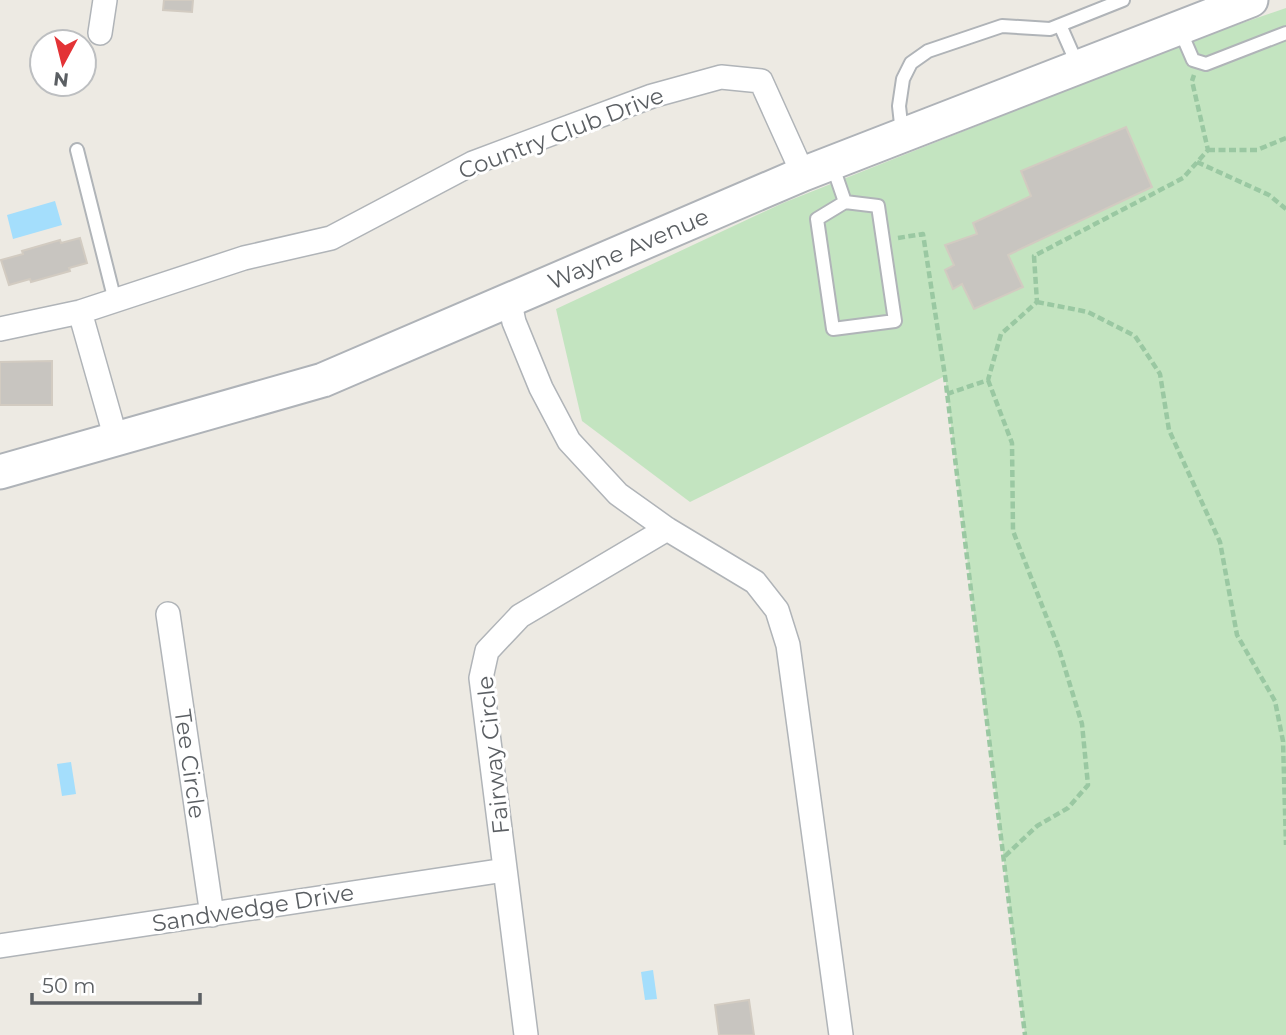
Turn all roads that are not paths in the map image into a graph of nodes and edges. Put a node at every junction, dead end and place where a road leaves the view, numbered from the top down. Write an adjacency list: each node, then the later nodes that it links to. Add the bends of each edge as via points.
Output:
1 (105, 0): 6 (street)
2 (1123, 0): 4 (lane)
3 (1251, 0): 5 (street, Wayne Avenue, via 1211,11)
4 (1060, 25): 8 (lane); 9 (lane, via 1050,29 1002,26 928,51 911,63 903,79)
5 (1180, 28): 7 (lane, via 1193,60 1206,64); 8 (street, Wayne Avenue)
6 (100, 33)
7 (1286, 33)
8 (1079, 67): 9 (street, Wayne Avenue)
9 (902, 136): 11 (street, Wayne Avenue)
10 (77, 150): 14 (lane)
11 (818, 169): 12 (lane); 13 (street, Wayne Avenue); 14 (street, Country Club Drive, via 761,82 721,77 652,96 472,163 331,238 221,264)
12 (845, 202): 12 (lane, via 817,219 833,329 895,321 878,206)
13 (509, 299): 17 (street, Wayne Avenue, via 323,380); 19 (street, via 541,388 569,441 618,494)
14 (115, 301): 15 (street, Country Club Drive)
15 (80, 312): 16 (street, Country Club Drive); 17 (street)
16 (0, 329)
17 (116, 439): 18 (street, Wayne Avenue)
18 (0, 472)
19 (667, 528): 21 (street, Fairway Circle, via 520,616 487,651 481,678); 25 (street, via 755,582 777,610 788,645)
20 (168, 614): 22 (street, Tee Circle)
21 (505, 870): 22 (street, Sandwedge Drive); 24 (street, Fairway Circle)
22 (212, 915): 23 (street, Sandwedge Drive)
23 (0, 946)
24 (526, 1035)
25 (841, 1035)

